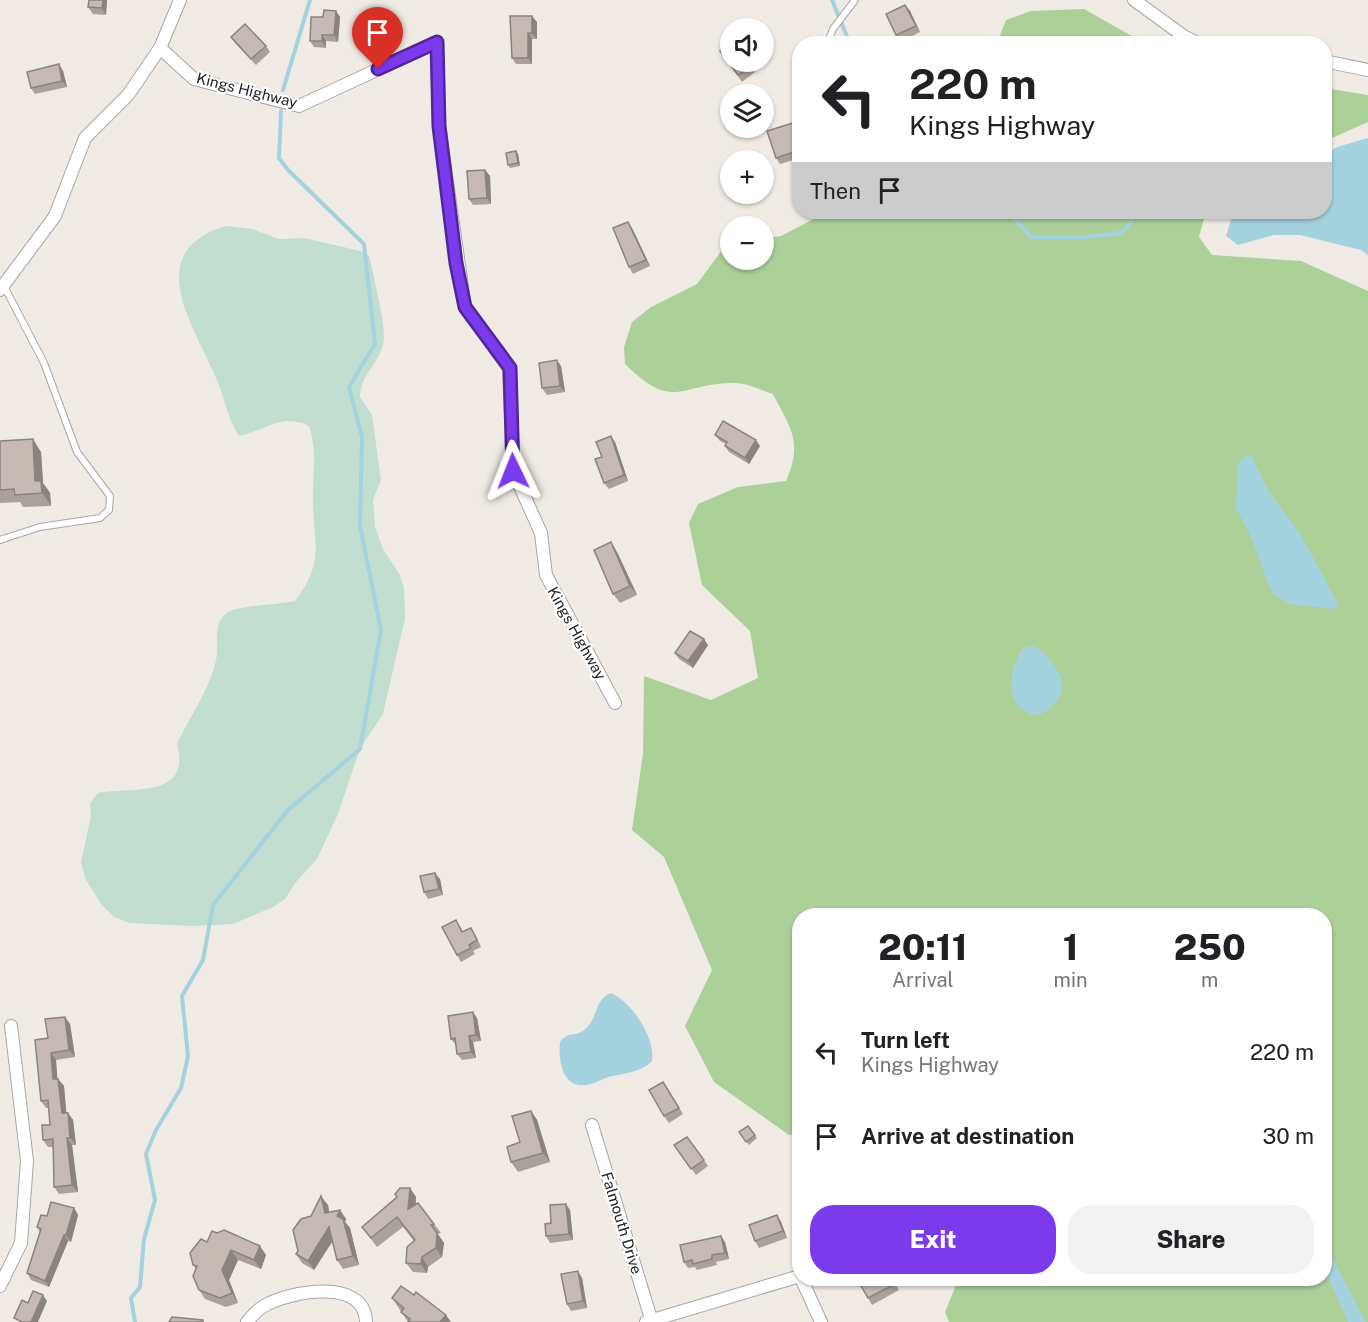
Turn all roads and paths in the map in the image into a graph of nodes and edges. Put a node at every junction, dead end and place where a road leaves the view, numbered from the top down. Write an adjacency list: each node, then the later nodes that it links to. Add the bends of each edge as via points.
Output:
1 (180, 0): 6 (street)
2 (855, 0): 4 (lane)
3 (1134, 0): 5 (street)
4 (830, 36)
5 (1184, 36)
6 (160, 48): 9 (street, via 128,95 85,138 55,216); 11 (street, Kings Highway, via 194,79 299,106 437,42 439,126 465,307 510,368 513,471 541,533 546,575)
7 (1332, 63): 8 (street)
8 (1368, 70)
9 (2, 288): 10 (lane, via 44,363 77,452 110,496 109,510 100,518 40,527)
10 (0, 540)
11 (615, 703)
12 (11, 1026): 15 (street, via 27,1161 21,1243)
13 (592, 1125): 19 (street, Falmouth Drive)
14 (792, 1279): 19 (street)
15 (0, 1286)
16 (804, 1286): 20 (street)
17 (247, 1322): 18 (street, via 264,1305 297,1292 326,1291 352,1297 365,1312)
18 (366, 1322)
19 (650, 1322)
20 (821, 1322)

